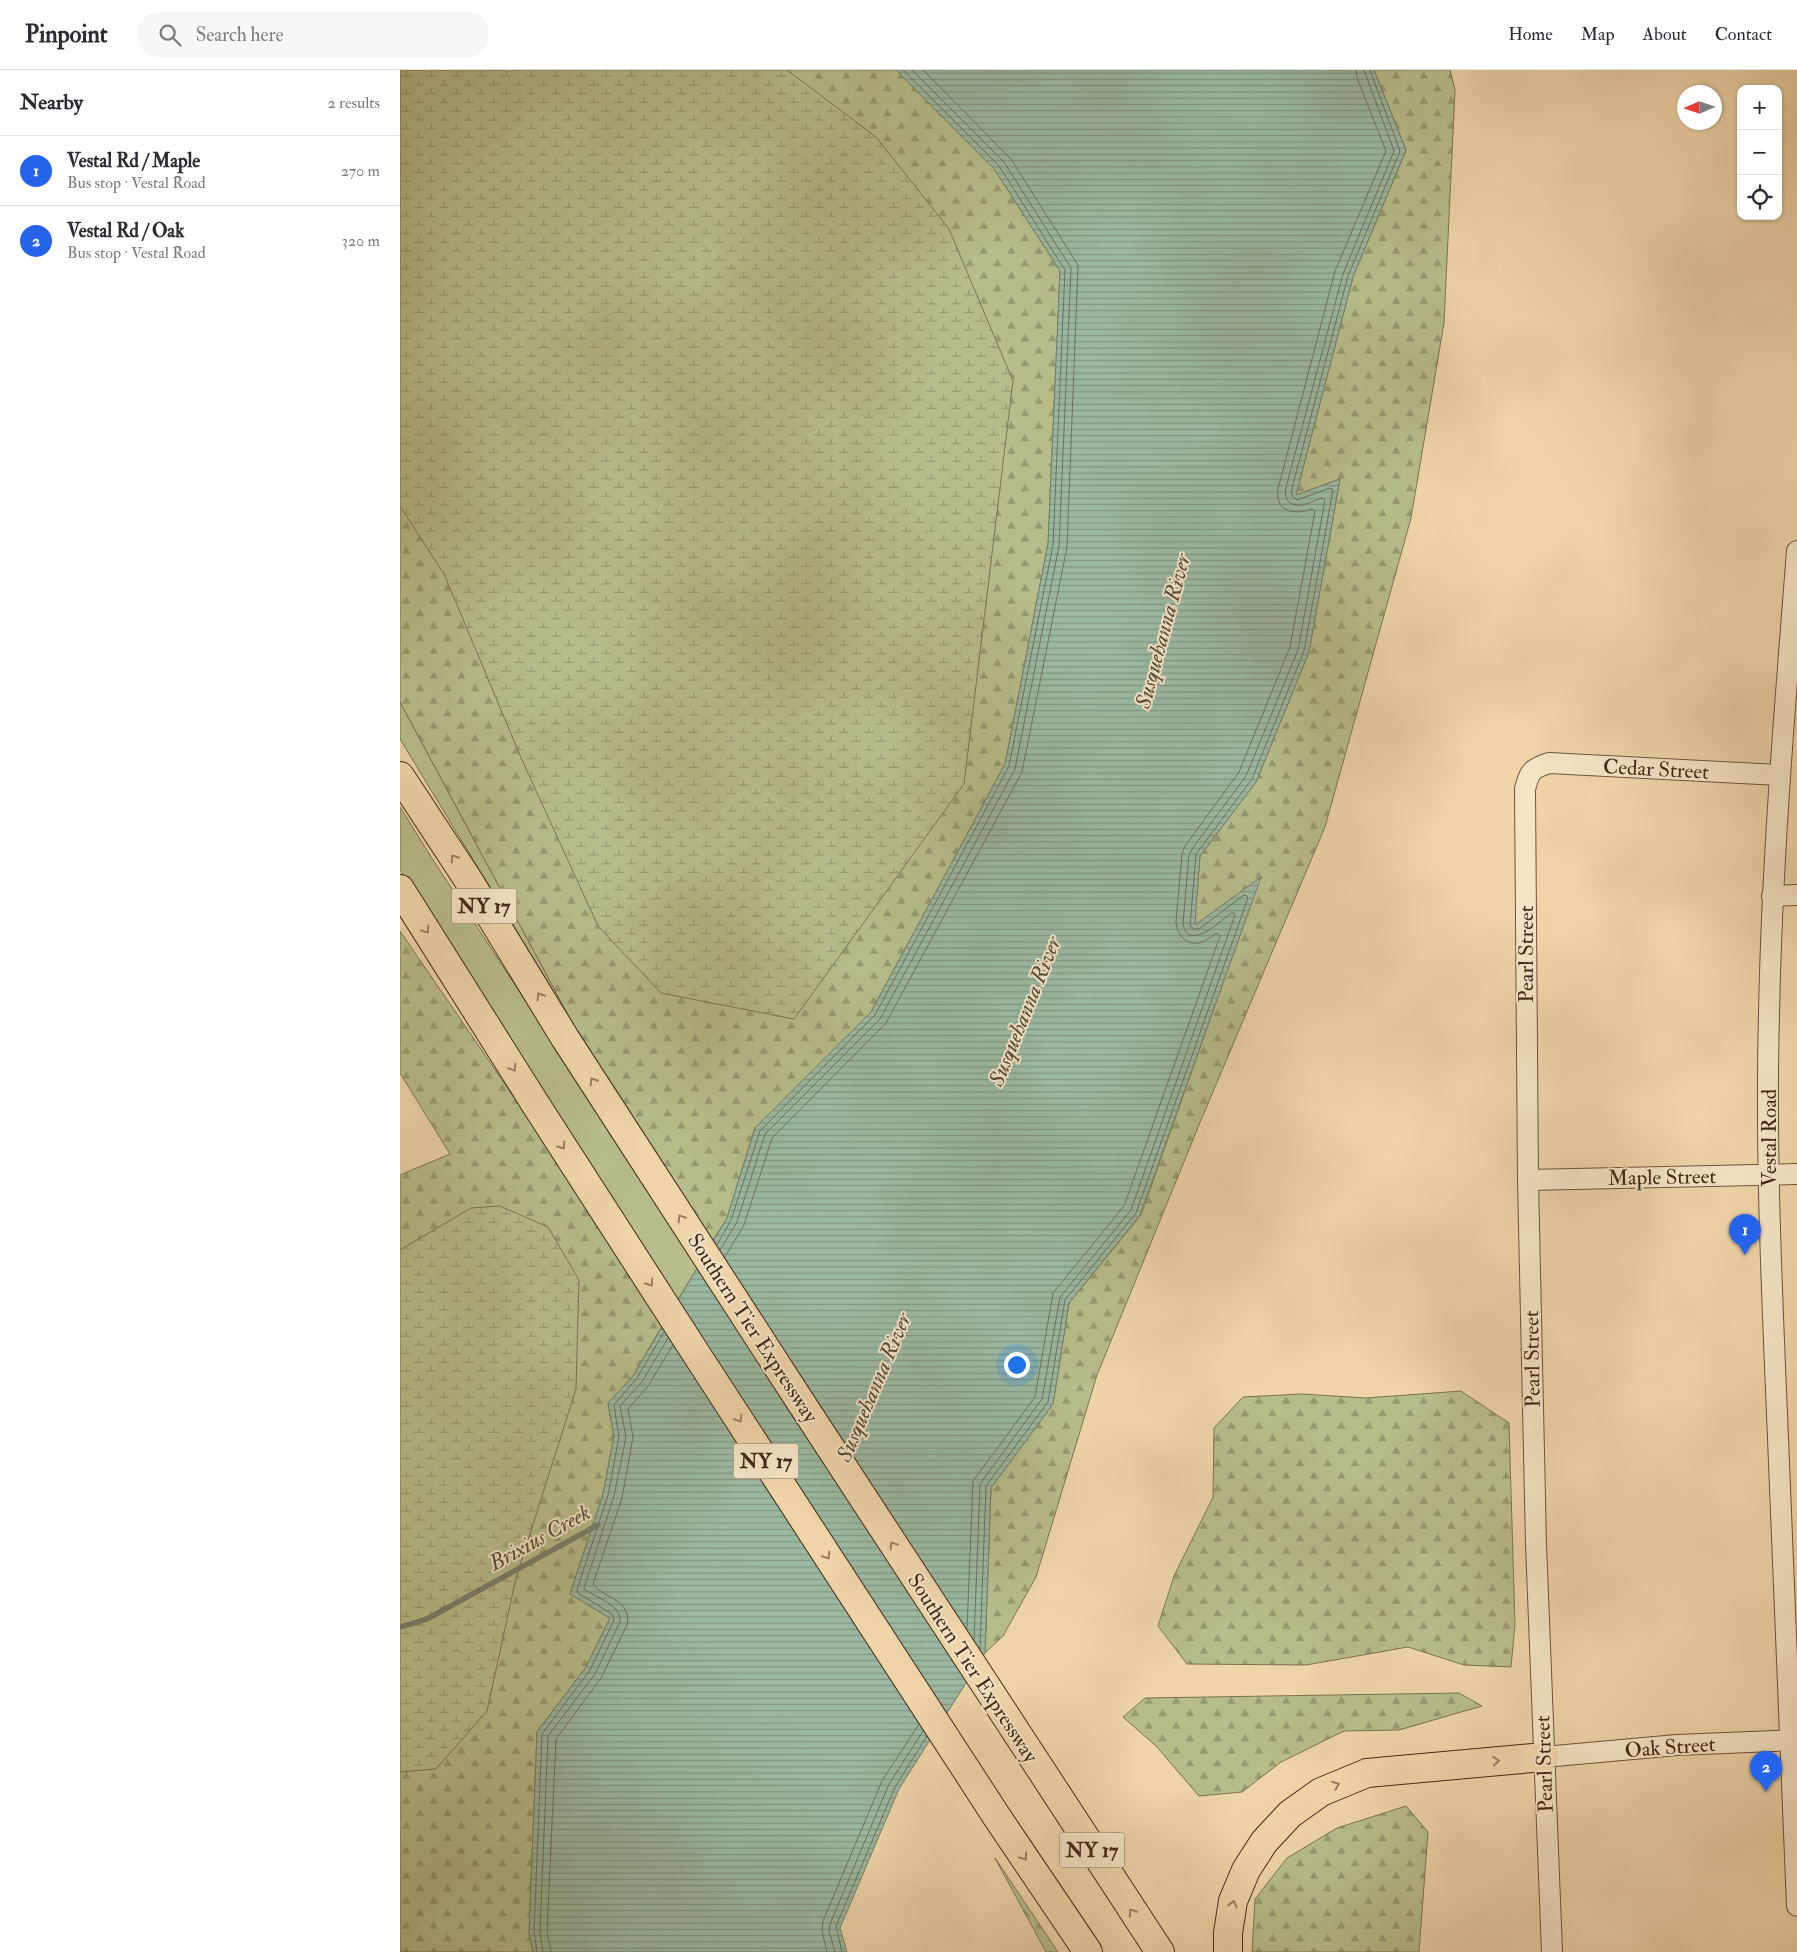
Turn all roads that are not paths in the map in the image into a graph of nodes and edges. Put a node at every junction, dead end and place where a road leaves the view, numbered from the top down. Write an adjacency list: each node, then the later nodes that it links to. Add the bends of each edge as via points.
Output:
1 (1797, 551): 2 (street, Vestal Road)
2 (1796, 571): 4 (street, Vestal Road)
3 (1534, 768): 4 (street, Cedar Street, via 1549,763); 11 (street, Pearl Street, via 1525,789)
4 (1779, 775): 8 (street, Vestal Road)
5 (400, 776): 17 (highway, Southern Tier Expressway / NY 17, one-way to 5, via 565,1038)
6 (400, 889): 16 (highway, NY 17, one-way to 16, via 536,1105 997,1817)
7 (1797, 895): 8 (street)
8 (1772, 896): 10 (street, Vestal Road)
9 (1797, 1174): 10 (street, Maple Street)
10 (1768, 1175): 11 (street, Maple Street); 12 (street, Vestal Road)
11 (1528, 1180): 14 (street, Pearl Street)
12 (1788, 1462): 13 (street, Vestal Road)
13 (1794, 1740): 14 (street, Oak Street, via 1677,1745); 15 (street, Vestal Road)
14 (1544, 1757): 18 (highway, one-way to 14, via 1233,1901 1246,1870 1264,1842 1290,1814 1321,1792 1367,1773); 19 (street, Pearl Street)
15 (1797, 1906)
16 (1088, 1952)
17 (1160, 1952)
18 (1228, 1952)
19 (1552, 1952)

